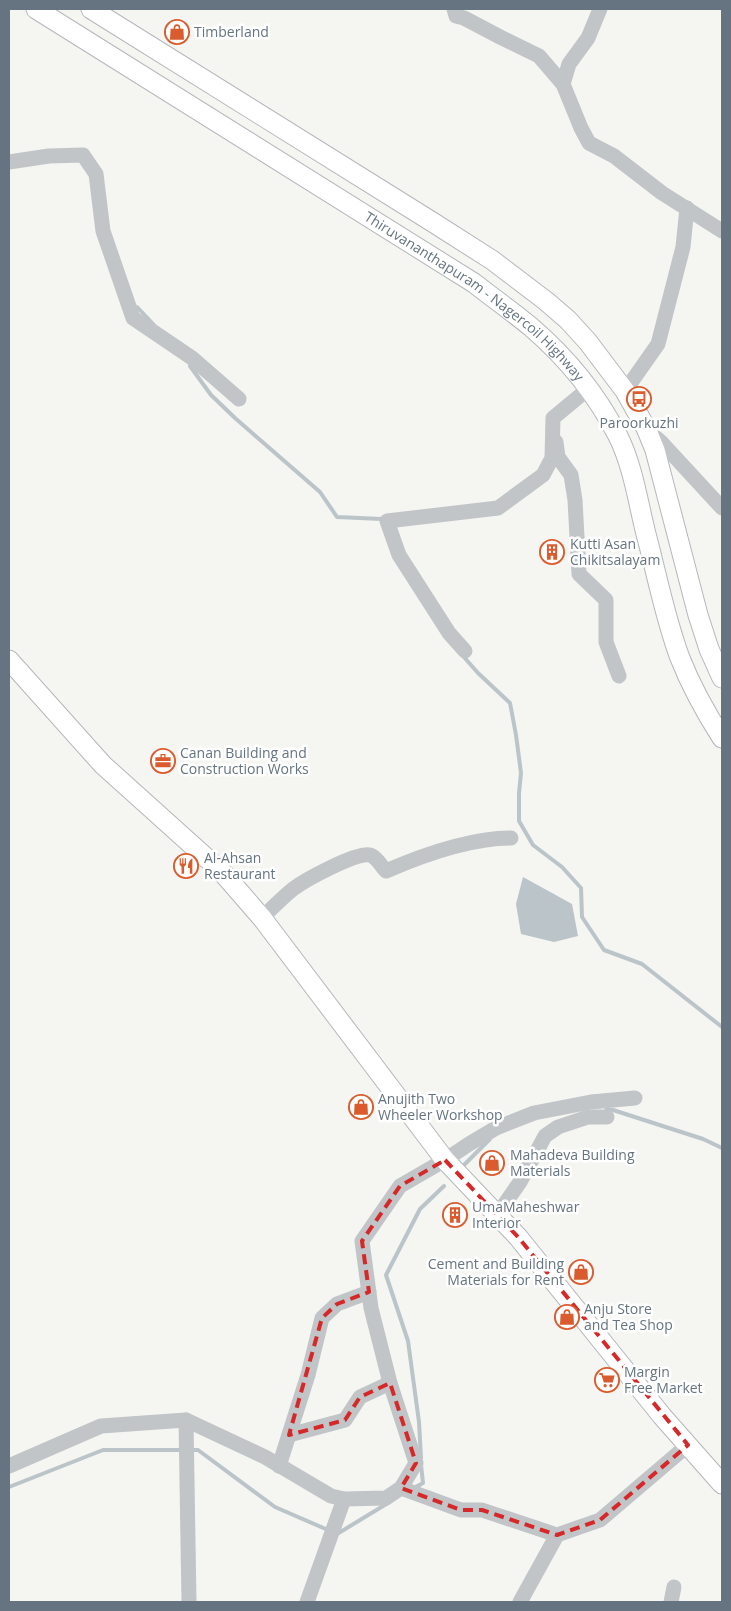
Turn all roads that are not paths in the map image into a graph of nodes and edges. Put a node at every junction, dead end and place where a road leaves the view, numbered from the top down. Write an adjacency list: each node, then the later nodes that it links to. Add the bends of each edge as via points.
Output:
1 (36, 9): 9 (main road, Thiruvananthapuram - Nagercoil Highway, via 474,283 531,327 561,355)
2 (93, 9): 10 (main road, Thiruvananthapuram - Nagercoil Highway, via 492,260 568,320)
3 (454, 9): 5 (street, via 456,16 539,56)
4 (600, 9): 5 (street, via 588,38 569,64)
5 (563, 84): 7 (street, via 589,143 614,156)
6 (9, 162): 11 (street, via 83,155 96,174 103,231 133,318 192,358)
7 (687, 208): 8 (street); 10 (street, via 683,247 658,344)
8 (722, 231)
9 (588, 389): 12 (street); 19 (main road, Thiruvananthapuram - Nagercoil Highway, via 606,414 632,476 680,658)
10 (625, 391): 13 (main road, Thiruvananthapuram - Nagercoil Highway)
11 (239, 400)
12 (553, 418): 15 (street, via 552,458 543,475 498,508 387,521 399,555 449,633); 17 (street, via 558,457 571,475 579,574 606,600 606,642)
13 (646, 428): 14 (street); 18 (main road, Thiruvananthapuram - Nagercoil Highway, via 698,615)
14 (722, 508)
15 (465, 651)
16 (9, 660): 21 (main road, via 103,765 222,872)
17 (619, 676)
18 (722, 678)
19 (722, 738)
20 (511, 838): 21 (street, via 470,843 386,871 375,857 358,857 294,888)
21 (262, 918): 24 (main road)
22 (635, 1098): 24 (street, via 591,1102 534,1113 496,1128)
23 (607, 1117): 25 (street, via 588,1117 545,1136 520,1182)
24 (445, 1160): 25 (main road); 26 (street, via 400,1186 362,1241)
25 (497, 1215): 30 (main road)
26 (369, 1292): 27 (street); 29 (street, via 337,1304 322,1318)
27 (390, 1383): 29 (street, via 360,1397 346,1420); 34 (street, via 416,1463)
28 (186, 1420): 31 (street, via 101,1426); 32 (street); 37 (street)
29 (289, 1435): 32 (street)
30 (688, 1445): 33 (main road); 36 (street, via 600,1520)
31 (9, 1466)
32 (279, 1466): 35 (street, via 331,1496)
33 (722, 1484)
34 (402, 1488): 35 (street, via 386,1498); 36 (street, via 461,1510 482,1510)
35 (344, 1499): 38 (street)
36 (557, 1535): 39 (street)
37 (189, 1602)
38 (307, 1602)
39 (520, 1602)

